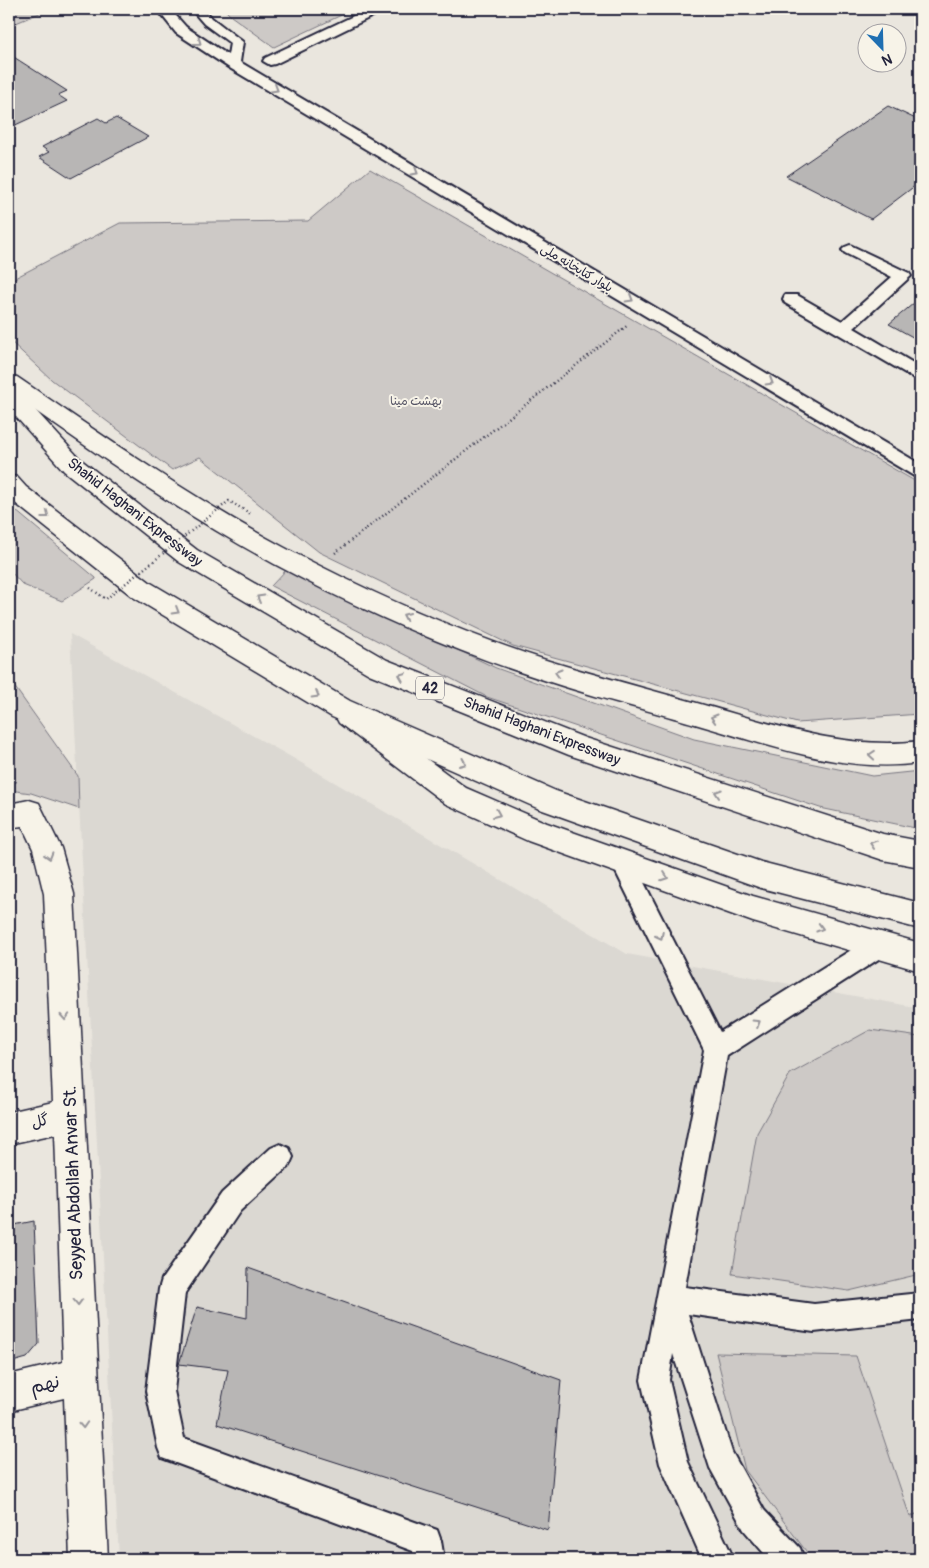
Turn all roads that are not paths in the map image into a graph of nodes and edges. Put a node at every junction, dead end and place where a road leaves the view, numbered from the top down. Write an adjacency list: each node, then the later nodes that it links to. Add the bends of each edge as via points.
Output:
1 (163, 9): 5 (lane, بلوار کتابخانه ملی, one-way to 5, via 181,30)
2 (197, 9): 5 (lane, via 237,42)
3 (377, 9): 4 (lane)
4 (270, 61)
5 (233, 64): 12 (lane, بلوار کتابخانه ملی, one-way to 12)
6 (850, 250): 8 (lane, via 903,276)
7 (791, 299): 8 (lane)
8 (842, 330): 9 (lane)
9 (920, 374)
10 (9, 382): 15 (main road, one-way to 10, via 875,756 808,745 529,664 420,623 311,572 205,514)
11 (9, 395): 17 (main road, Shahid Haghani Expressway / 42, one-way to 11, via 883,847 579,747 378,667 188,556 72,465)
12 (920, 472)
13 (9, 483): 14 (main road, one-way to 14, via 142,590)
14 (341, 709): 18 (main road, one-way to 18, via 456,796 538,832); 19 (main road, one-way to 19, via 547,800 761,875)
15 (920, 752)
16 (19, 814): 23 (main road, Seyyed Abdollah Anvar St., one-way to 23, via 47,848 59,894)
17 (920, 854)
18 (622, 862): 20 (main road, one-way to 20, via 753,908); 22 (lane, one-way to 22)
19 (920, 916)
20 (880, 945): 21 (main road); 22 (lane, one-way to 20)
21 (920, 957)
22 (716, 1049): 26 (lane)
23 (70, 1115): 24 (main road, گل); 28 (main road, Seyyed Abdollah Anvar St., one-way to 28)
24 (9, 1128)
25 (280, 1157): 31 (lane, via 232,1202 172,1288 160,1391 172,1448 426,1541)
26 (669, 1298): 27 (lane, via 814,1318); 32 (lane, via 655,1380 674,1464); 33 (lane, via 720,1458 754,1520)
27 (920, 1306)
28 (81, 1376): 29 (main road, نهم); 30 (main road, Seyyed Abdollah Anvar St., one-way to 30)
29 (9, 1393)
30 (89, 1559)
31 (429, 1559)
32 (719, 1559)
33 (788, 1559)

